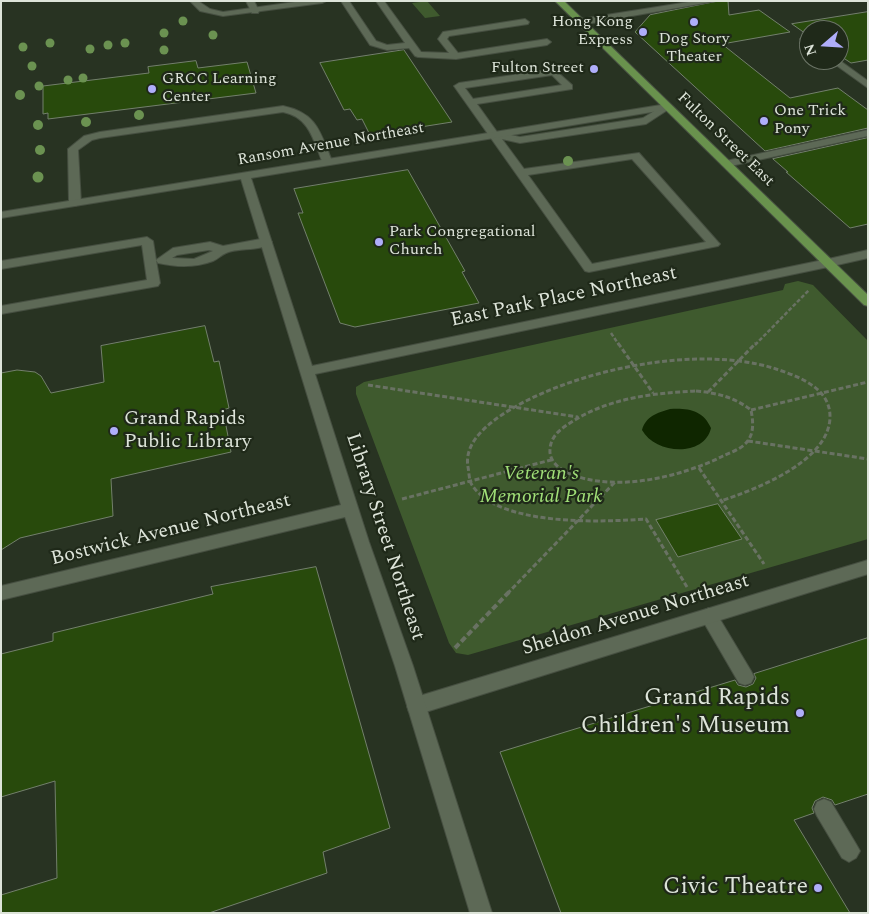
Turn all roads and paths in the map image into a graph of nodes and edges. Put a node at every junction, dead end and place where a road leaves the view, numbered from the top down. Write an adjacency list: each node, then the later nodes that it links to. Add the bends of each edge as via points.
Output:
1 (194, 1): 9 (street, via 208,12)
2 (250, 1): 9 (street)
3 (322, 1): 8 (street)
4 (345, 1): 13 (street, via 373,43 392,48)
5 (380, 1): 13 (street)
6 (560, 1): 11 (main road, Fulton Street East)
7 (712, 1): 11 (street)
8 (304, 2): 9 (street)
9 (255, 11)
10 (525, 22): 14 (street, via 446,34 442,39)
11 (581, 22): 18 (main road, Fulton Street East)
12 (547, 42): 14 (street)
13 (411, 45): 14 (street, via 418,54)
14 (456, 56)
15 (847, 70): 16 (street)
16 (868, 85)
17 (471, 102): 17 (street, via 459,86 554,72 569,87); 20 (street)
18 (667, 107): 20 (street, Ransom Avenue Northeast); 22 (main road, Fulton Street East)
19 (868, 133): 22 (street)
20 (494, 134): 21 (street, Ransom Avenue Northeast); 23 (street)
21 (328, 161): 24 (street, Ransom Avenue Northeast); 25 (street, via 307,118 292,110 100,135 88,138 73,149)
22 (726, 164): 30 (main road, Fulton Street East)
23 (522, 173): 23 (street, via 589,268 714,244 635,154)
24 (245, 175): 25 (street, Ransom Avenue Northeast); 27 (street, Library Street Northeast)
25 (75, 203): 26 (street, Ransom Avenue Northeast)
26 (1, 215)
27 (266, 242): 29 (street, via 222,250 210,246 173,252); 38 (street, Library Street Northeast)
28 (868, 254): 30 (street, East Park Place Northeast)
29 (156, 261): 31 (street, via 147,241); 34 (street, via 154,283)
30 (828, 263): 33 (main road, Fulton Street East); 38 (street, East Park Place Northeast)
31 (1, 266)
32 (810, 290): 36 (path)
33 (868, 302)
34 (1, 310)
35 (611, 333): 37 (path)
36 (739, 361): 37 (path, via 695,360); 41 (path); 43 (path, via 790,373)
37 (635, 367): 42 (path); 44 (path, via 566,384)
38 (308, 371): 56 (street, Library Street Northeast)
39 (868, 382): 43 (path)
40 (368, 385): 44 (path)
41 (708, 392): 42 (path); 45 (path, via 731,398)
42 (653, 393): 46 (path)
43 (821, 393): 45 (path); 48 (path, via 829,407 830,423)
44 (514, 408): 46 (path); 52 (path, via 483,430 473,442 467,462)
45 (751, 410): 47 (path, via 753,429)
46 (578, 417): 50 (path, via 555,434 549,450)
47 (748, 441): 48 (path); 51 (path)
48 (812, 451): 49 (path); 55 (path, via 778,477)
49 (868, 459)
50 (551, 460): 52 (path); 53 (path, via 568,472 601,481)
51 (699, 468): 53 (path); 55 (path)
52 (470, 481): 54 (path); 57 (path, via 476,490 498,506 539,518)
53 (616, 481): 57 (path)
54 (402, 499)
55 (721, 501): 58 (path)
56 (351, 510): 61 (street, Bostwick Avenue Northeast); 65 (street, Library Street Northeast)
57 (577, 521): 60 (path, via 646,519); 63 (path)
58 (764, 564)
59 (868, 567): 62 (street, Sheldon Avenue Northeast)
60 (687, 587)
61 (1, 593)
62 (710, 616): 64 (street); 65 (street, Sheldon Avenue Northeast)
63 (455, 648)
64 (745, 677)
65 (416, 706): 68 (street, Library Street Northeast)
66 (824, 809): 67 (street)
67 (849, 851)
68 (480, 913)

